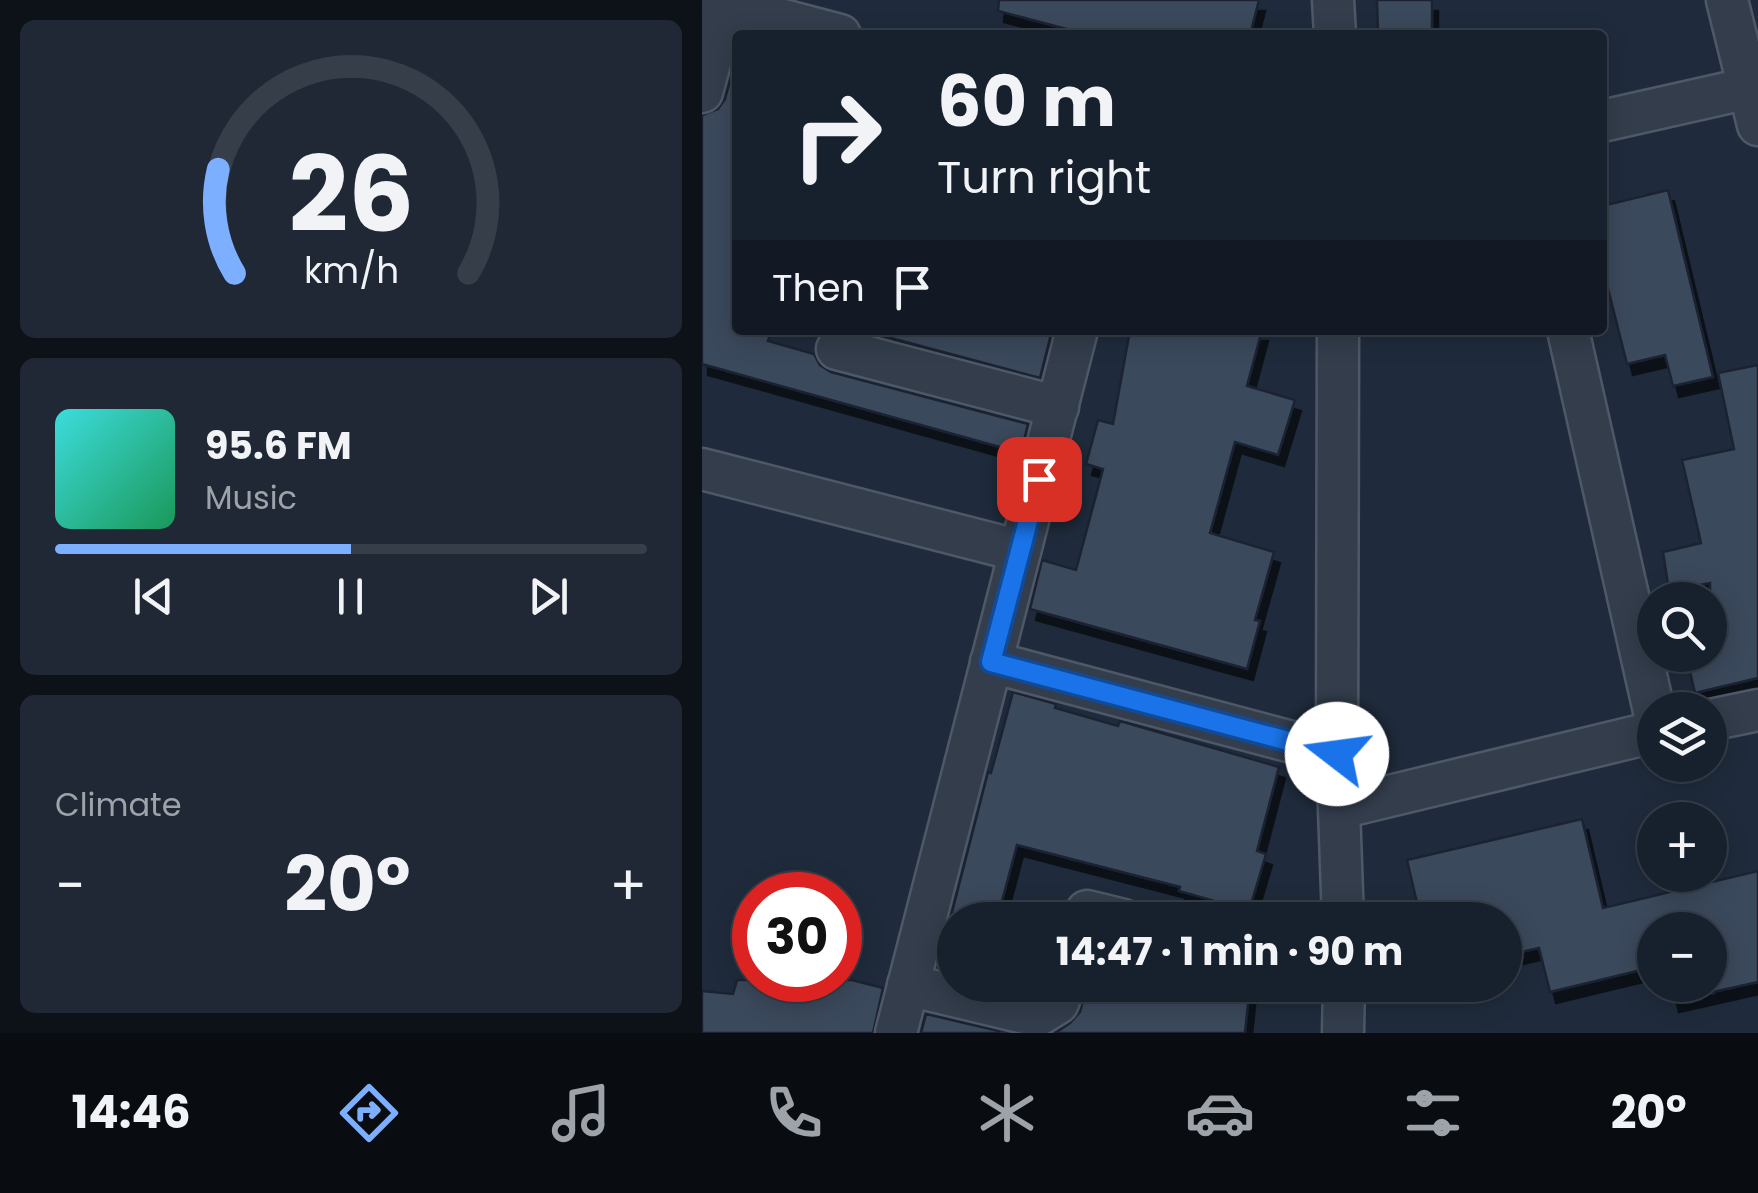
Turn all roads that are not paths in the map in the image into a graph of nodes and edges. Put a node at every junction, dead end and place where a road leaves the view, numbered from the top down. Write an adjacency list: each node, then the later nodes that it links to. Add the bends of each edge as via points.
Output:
1 (1334, 0): 5 (street)
2 (1727, 0): 7 (street)
3 (720, 2): 4 (street); 6 (street)
4 (822, 30)
5 (1334, 30)
6 (702, 92)
7 (1755, 100): 8 (street)
8 (1607, 120)
9 (1076, 335): 13 (street)
10 (1338, 335): 21 (street)
11 (1569, 335): 17 (street)
12 (837, 349): 13 (street)
13 (1058, 407): 15 (street)
14 (702, 469): 15 (street)
15 (1020, 551): 16 (street)
16 (991, 662): 21 (street); 24 (street)
17 (1649, 692)
18 (1758, 710): 19 (street)
19 (1727, 716)
20 (1637, 736): 22 (street)
21 (1337, 754): 22 (street)
22 (1340, 808): 23 (street)
23 (1343, 902)
24 (908, 985): 25 (street); 29 (street)
25 (937, 992)
26 (979, 1002): 27 (street, via 1037,1016)
27 (1059, 1002)
28 (1344, 1002): 30 (street)
29 (896, 1033)
30 (1343, 1033)

